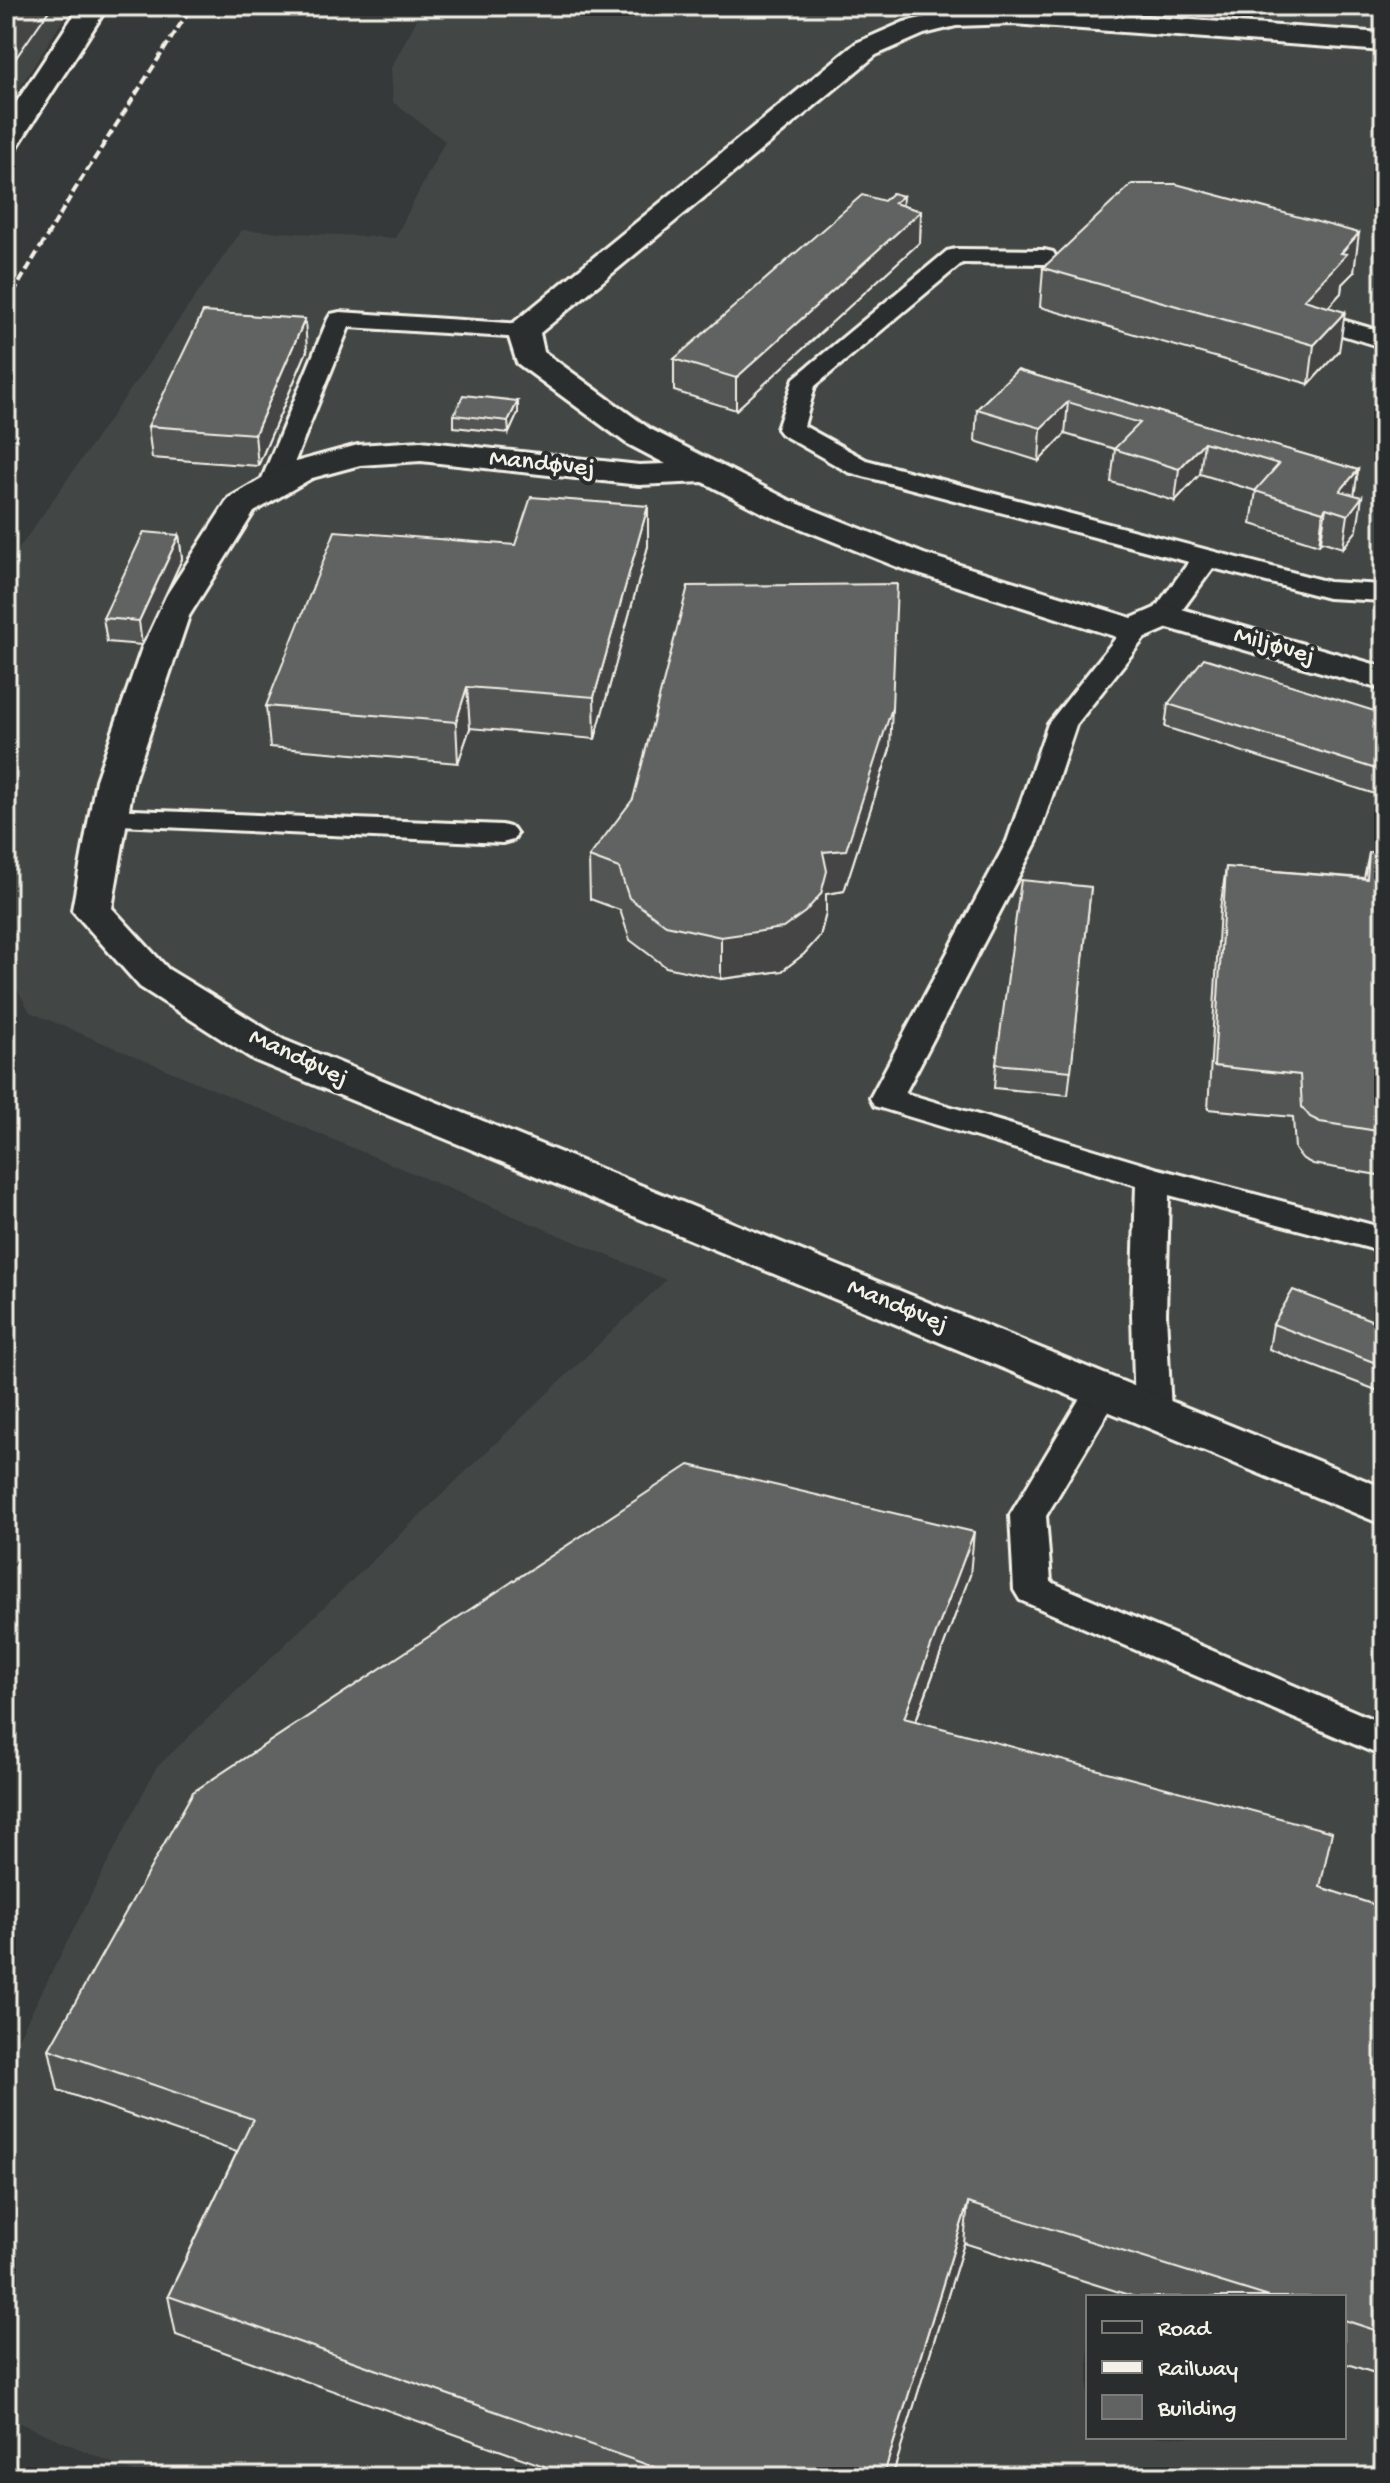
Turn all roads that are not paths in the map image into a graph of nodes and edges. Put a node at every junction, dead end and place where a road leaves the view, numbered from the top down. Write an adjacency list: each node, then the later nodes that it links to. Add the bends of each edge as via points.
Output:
1 (94, 6): 3 (street)
2 (1384, 42): 6 (street, via 1013,16 956,18 914,28 866,49)
3 (6, 141)
4 (1044, 257): 10 (lane, via 956,256 803,383 790,429 857,466)
5 (1335, 325): 7 (lane)
6 (523, 331): 8 (street, Mandøvej, via 529,356 638,436); 9 (lane, via 340,319)
7 (1384, 340)
8 (708, 472): 9 (street, Mandøvej, via 639,475 421,451 358,455 300,471); 12 (street, Mandøvej, via 777,507 912,561)
9 (271, 488): 14 (street, Mandøvej, via 241,505 171,616 115,780)
10 (1206, 558): 11 (lane, via 1328,590); 12 (lane)
11 (1384, 593)
12 (1150, 623): 13 (street, Miljøvej); 16 (lane, via 1062,724 1022,841 886,1098)
13 (1384, 679)
14 (109, 818): 15 (lane); 18 (street, Mandøvej, via 92,910 154,978 269,1050)
15 (502, 834)
16 (1153, 1179): 17 (lane); 19 (lane)
17 (1384, 1240)
18 (1102, 1392): 19 (street, Mandøvej); 21 (lane, via 1028,1515 1033,1590)
19 (1153, 1412): 20 (street, Mandøvej)
20 (1384, 1507)
21 (1384, 1741)

